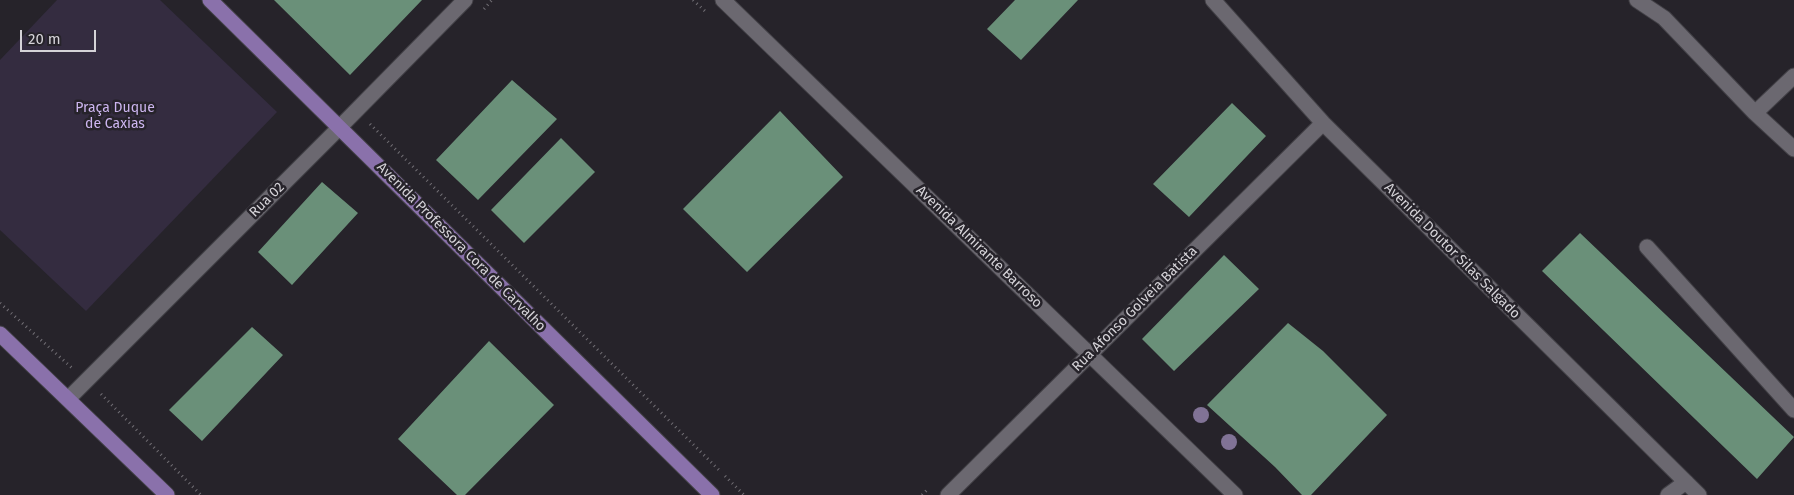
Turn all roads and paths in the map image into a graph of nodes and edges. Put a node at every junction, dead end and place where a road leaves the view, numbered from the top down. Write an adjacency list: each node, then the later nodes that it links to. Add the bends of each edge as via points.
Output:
1 (210, 0): 14 (main road, Avenida Professora Cora de Carvalho)
2 (465, 0): 14 (street, Rua 02)
3 (492, 0): 8 (path)
4 (693, 0): 9 (path)
5 (723, 0): 19 (street, Avenida Almirante Barroso)
6 (1213, 0): 13 (street, Avenida Doutor Silas Salgado)
7 (1637, 0): 11 (street, via 1664,18)
8 (478, 14)
9 (708, 14)
10 (1794, 76): 11 (street)
11 (1755, 113): 15 (street)
12 (376, 116): 28 (path, via 369,123)
13 (1323, 124): 19 (street, Rua Afonso Golveia Batista); 24 (street, Avenida Doutor Silas Salgado)
14 (339, 128): 20 (street, Rua 02); 27 (main road, Avenida Professora Cora de Carvalho)
15 (1794, 149)
16 (1647, 247): 22 (street)
17 (0, 304): 20 (path)
18 (0, 334): 21 (main road)
19 (1090, 354): 30 (street, Rua Afonso Golveia Batista); 31 (street, Avenida Almirante Barroso)
20 (86, 381): 21 (street, Rua 02); 26 (path)
21 (68, 399): 25 (main road)
22 (1794, 410)
23 (936, 481): 29 (path)
24 (1686, 482): 32 (street); 33 (street, Avenida Doutor Silas Salgado)
25 (167, 495)
26 (201, 495)
27 (712, 495)
28 (744, 495)
29 (922, 495)
30 (948, 495)
31 (1235, 495)
32 (1668, 495)
33 (1699, 495)

